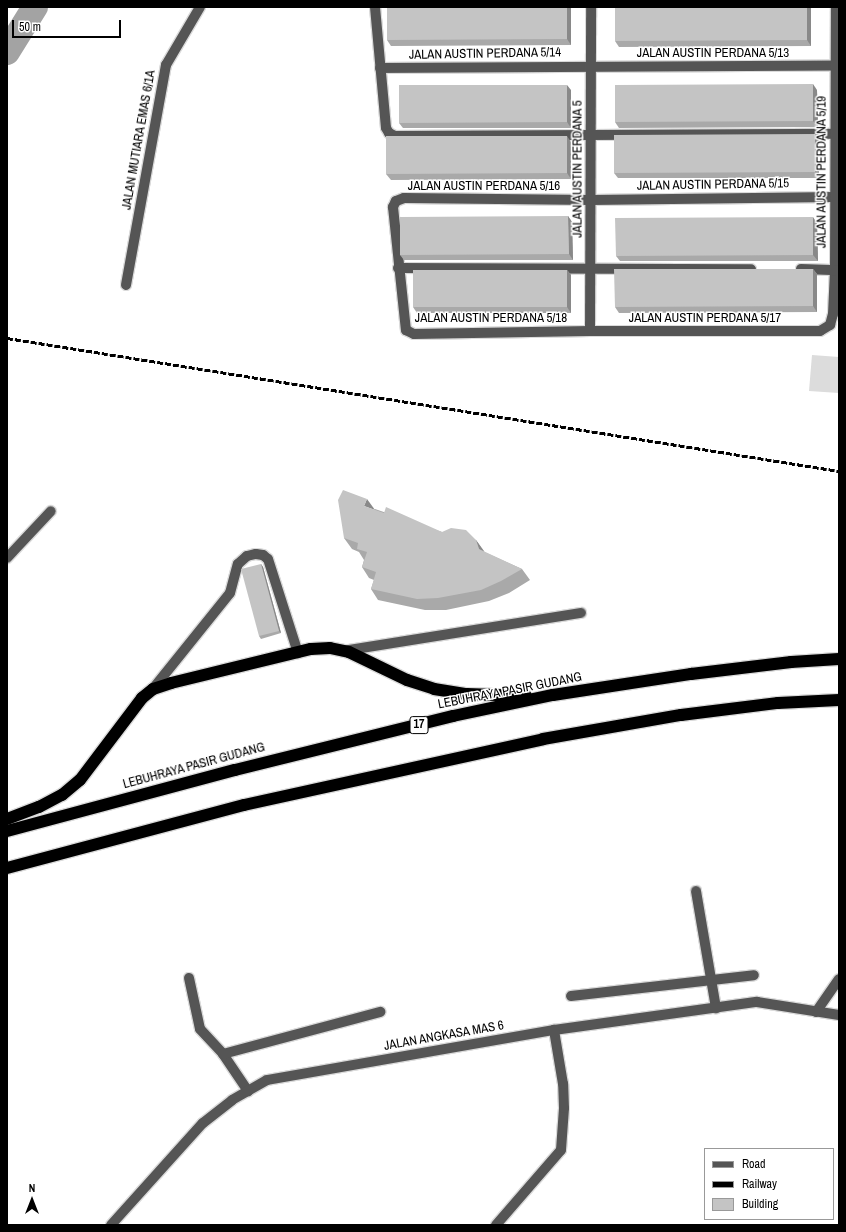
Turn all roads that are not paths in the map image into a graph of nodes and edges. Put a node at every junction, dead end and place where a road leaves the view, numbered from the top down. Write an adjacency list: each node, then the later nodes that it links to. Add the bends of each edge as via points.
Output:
1 (200, 7): 17 (street, JALAN MUTIARA EMAS 6/1A, via 166,65)
2 (374, 7): 6 (street)
3 (591, 7): 5 (street, JALAN AUSTIN PERDANA 5)
4 (836, 7): 7 (street, JALAN AUSTIN PERDANA 5/19)
5 (591, 66): 6 (street, JALAN AUSTIN PERDANA 5/14); 7 (street, JALAN AUSTIN PERDANA 5/13); 8 (street, JALAN AUSTIN PERDANA 5)
6 (380, 68): 8 (street, via 386,128 395,136)
7 (836, 70): 9 (street, JALAN AUSTIN PERDANA 5/19)
8 (592, 134): 9 (street); 10 (street, JALAN AUSTIN PERDANA 5)
9 (836, 137): 11 (street, JALAN AUSTIN PERDANA 5/19)
10 (591, 200): 11 (street, JALAN AUSTIN PERDANA 5/15); 12 (street, JALAN AUSTIN PERDANA 5/16, via 404,198 396,201 393,206); 13 (street, JALAN AUSTIN PERDANA 5)
11 (836, 202): 16 (street, JALAN AUSTIN PERDANA 5/19)
12 (398, 268): 13 (street); 18 (street, JALAN AUSTIN PERDANA 5/18, via 406,330 409,333)
13 (592, 268): 14 (street); 18 (street, JALAN AUSTIN PERDANA 5)
14 (764, 269)
15 (788, 269): 16 (street)
16 (837, 270): 19 (street, JALAN AUSTIN PERDANA 5/19, via 830,325)
17 (126, 285)
18 (590, 331): 19 (street, JALAN AUSTIN PERDANA 5/17)
19 (820, 331)
20 (51, 511): 21 (street)
21 (7, 558)
22 (581, 613): 23 (street)
23 (343, 651): 24 (highway, via 330,648); 27 (highway, via 407,680 434,689 498,696)
24 (298, 653): 26 (highway, via 171,683); 26 (street, via 268,559 263,554 247,556 238,564 230,593)
25 (839, 659): 27 (highway, LEBUHRAYA PASIR GUDANG / 17, via 691,674)
26 (150, 692): 29 (highway, via 142,698 80,780 62,795)
27 (553, 695): 30 (highway, LEBUHRAYA PASIR GUDANG / 17, via 453,716 242,768)
28 (839, 700): 31 (highway, via 778,703 681,715 543,739 244,805)
29 (7, 819)
30 (7, 831)
31 (7, 868)
32 (696, 891): 36 (street)
33 (754, 975): 36 (street)
34 (189, 978): 43 (street, via 200,1029)
35 (839, 978): 40 (street)
36 (711, 979): 37 (street); 38 (street)
37 (571, 996)
38 (716, 1008): 40 (street, JALAN ANGKASA MAS 6, via 757,1002); 42 (street, JALAN ANGKASA MAS 6)
39 (380, 1012): 43 (street)
40 (816, 1012): 41 (street, JALAN ANGKASA MAS 6)
41 (839, 1015)
42 (554, 1030): 44 (street, JALAN ANGKASA MAS 6, via 267,1080); 46 (street, via 564,1108 561,1150)
43 (223, 1054): 44 (street)
44 (248, 1091): 45 (street, JALAN ANGKASA MAS 6, via 203,1123)
45 (111, 1225)
46 (496, 1225)

